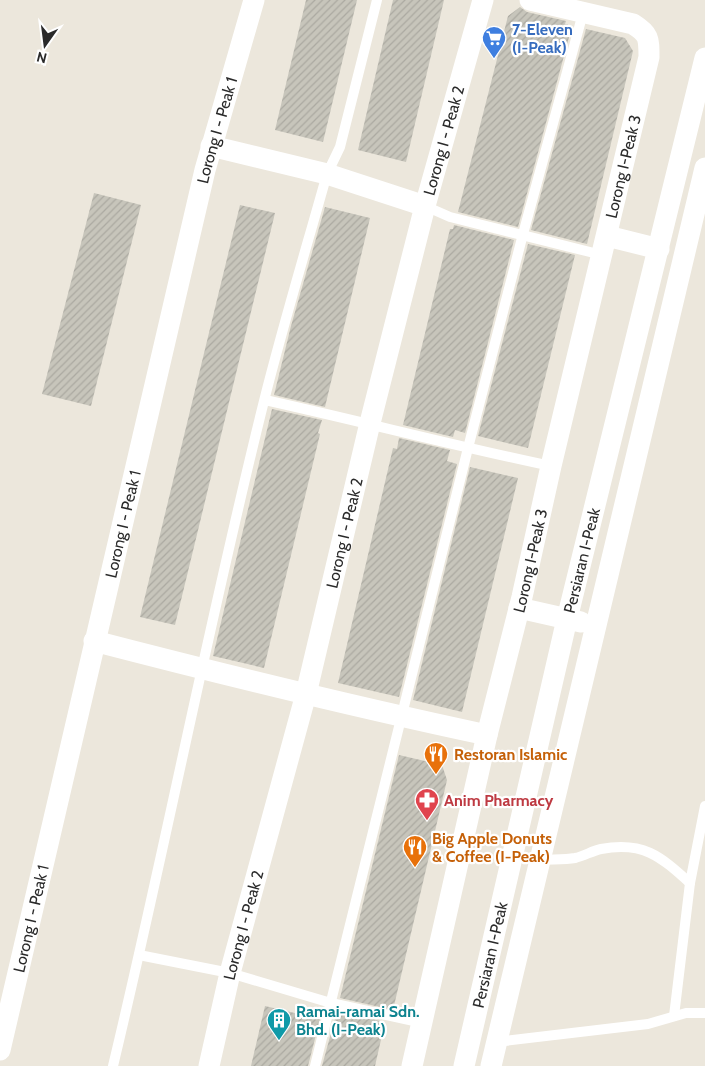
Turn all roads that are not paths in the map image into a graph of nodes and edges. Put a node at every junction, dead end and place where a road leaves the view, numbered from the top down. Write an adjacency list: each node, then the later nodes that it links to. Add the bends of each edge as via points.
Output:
1 (254, 0): 7 (street, Lorong I - Peak 1)
2 (377, 0): 9 (lane, via 340,147)
3 (483, 0): 10 (street, Lorong I - Peak 2)
4 (530, 0): 5 (street)
5 (584, 13): 11 (lane); 12 (street, Lorong I-Peak 3, via 633,24 644,31 649,40 649,57)
6 (705, 58): 13 (street, Persiaran I-Peak)
7 (211, 146): 9 (street); 21 (street, Lorong I - Peak 1)
8 (705, 168): 20 (street)
9 (327, 174): 10 (street); 14 (lane)
10 (425, 206): 11 (lane, via 450,217); 15 (street, Lorong I - Peak 2)
11 (523, 234): 12 (lane); 16 (lane)
12 (604, 245): 13 (street); 17 (street, Lorong I-Peak 3)
13 (660, 248): 19 (street, Persiaran I-Peak)
14 (265, 400): 15 (lane); 22 (lane)
15 (370, 423): 16 (lane); 23 (street, Lorong I - Peak 2)
16 (468, 448): 17 (lane); 24 (lane)
17 (551, 466): 18 (street, Lorong I-Peak 3)
18 (519, 608): 19 (street); 25 (street, Lorong I-Peak 3)
19 (568, 619): 20 (street); 41 (street, Persiaran I-Peak)
20 (595, 626): 27 (street)
21 (94, 641): 22 (street); 36 (street, Lorong I - Peak 1)
22 (202, 669): 23 (street); 29 (lane)
23 (306, 694): 24 (street); 30 (street, Lorong I - Peak 2)
24 (402, 717): 25 (street); 31 (lane)
25 (487, 735): 34 (street, Lorong I-Peak 3)
26 (705, 806): 28 (lane)
27 (540, 860): 28 (lane, via 575,858 621,846 638,848 654,855); 35 (street)
28 (690, 883): 33 (lane)
29 (140, 955): 30 (lane); 37 (lane)
30 (230, 973): 31 (lane); 38 (street, Lorong I - Peak 2)
31 (331, 1003): 34 (lane); 39 (lane)
32 (705, 1013): 33 (lane)
33 (674, 1016): 35 (lane, via 648,1024)
34 (423, 1023): 40 (street, Lorong I-Peak 3)
35 (496, 1042): 42 (street)
36 (0, 1050)
37 (113, 1066)
38 (209, 1066)
39 (315, 1066)
40 (412, 1066)
41 (464, 1066)
42 (491, 1066)

